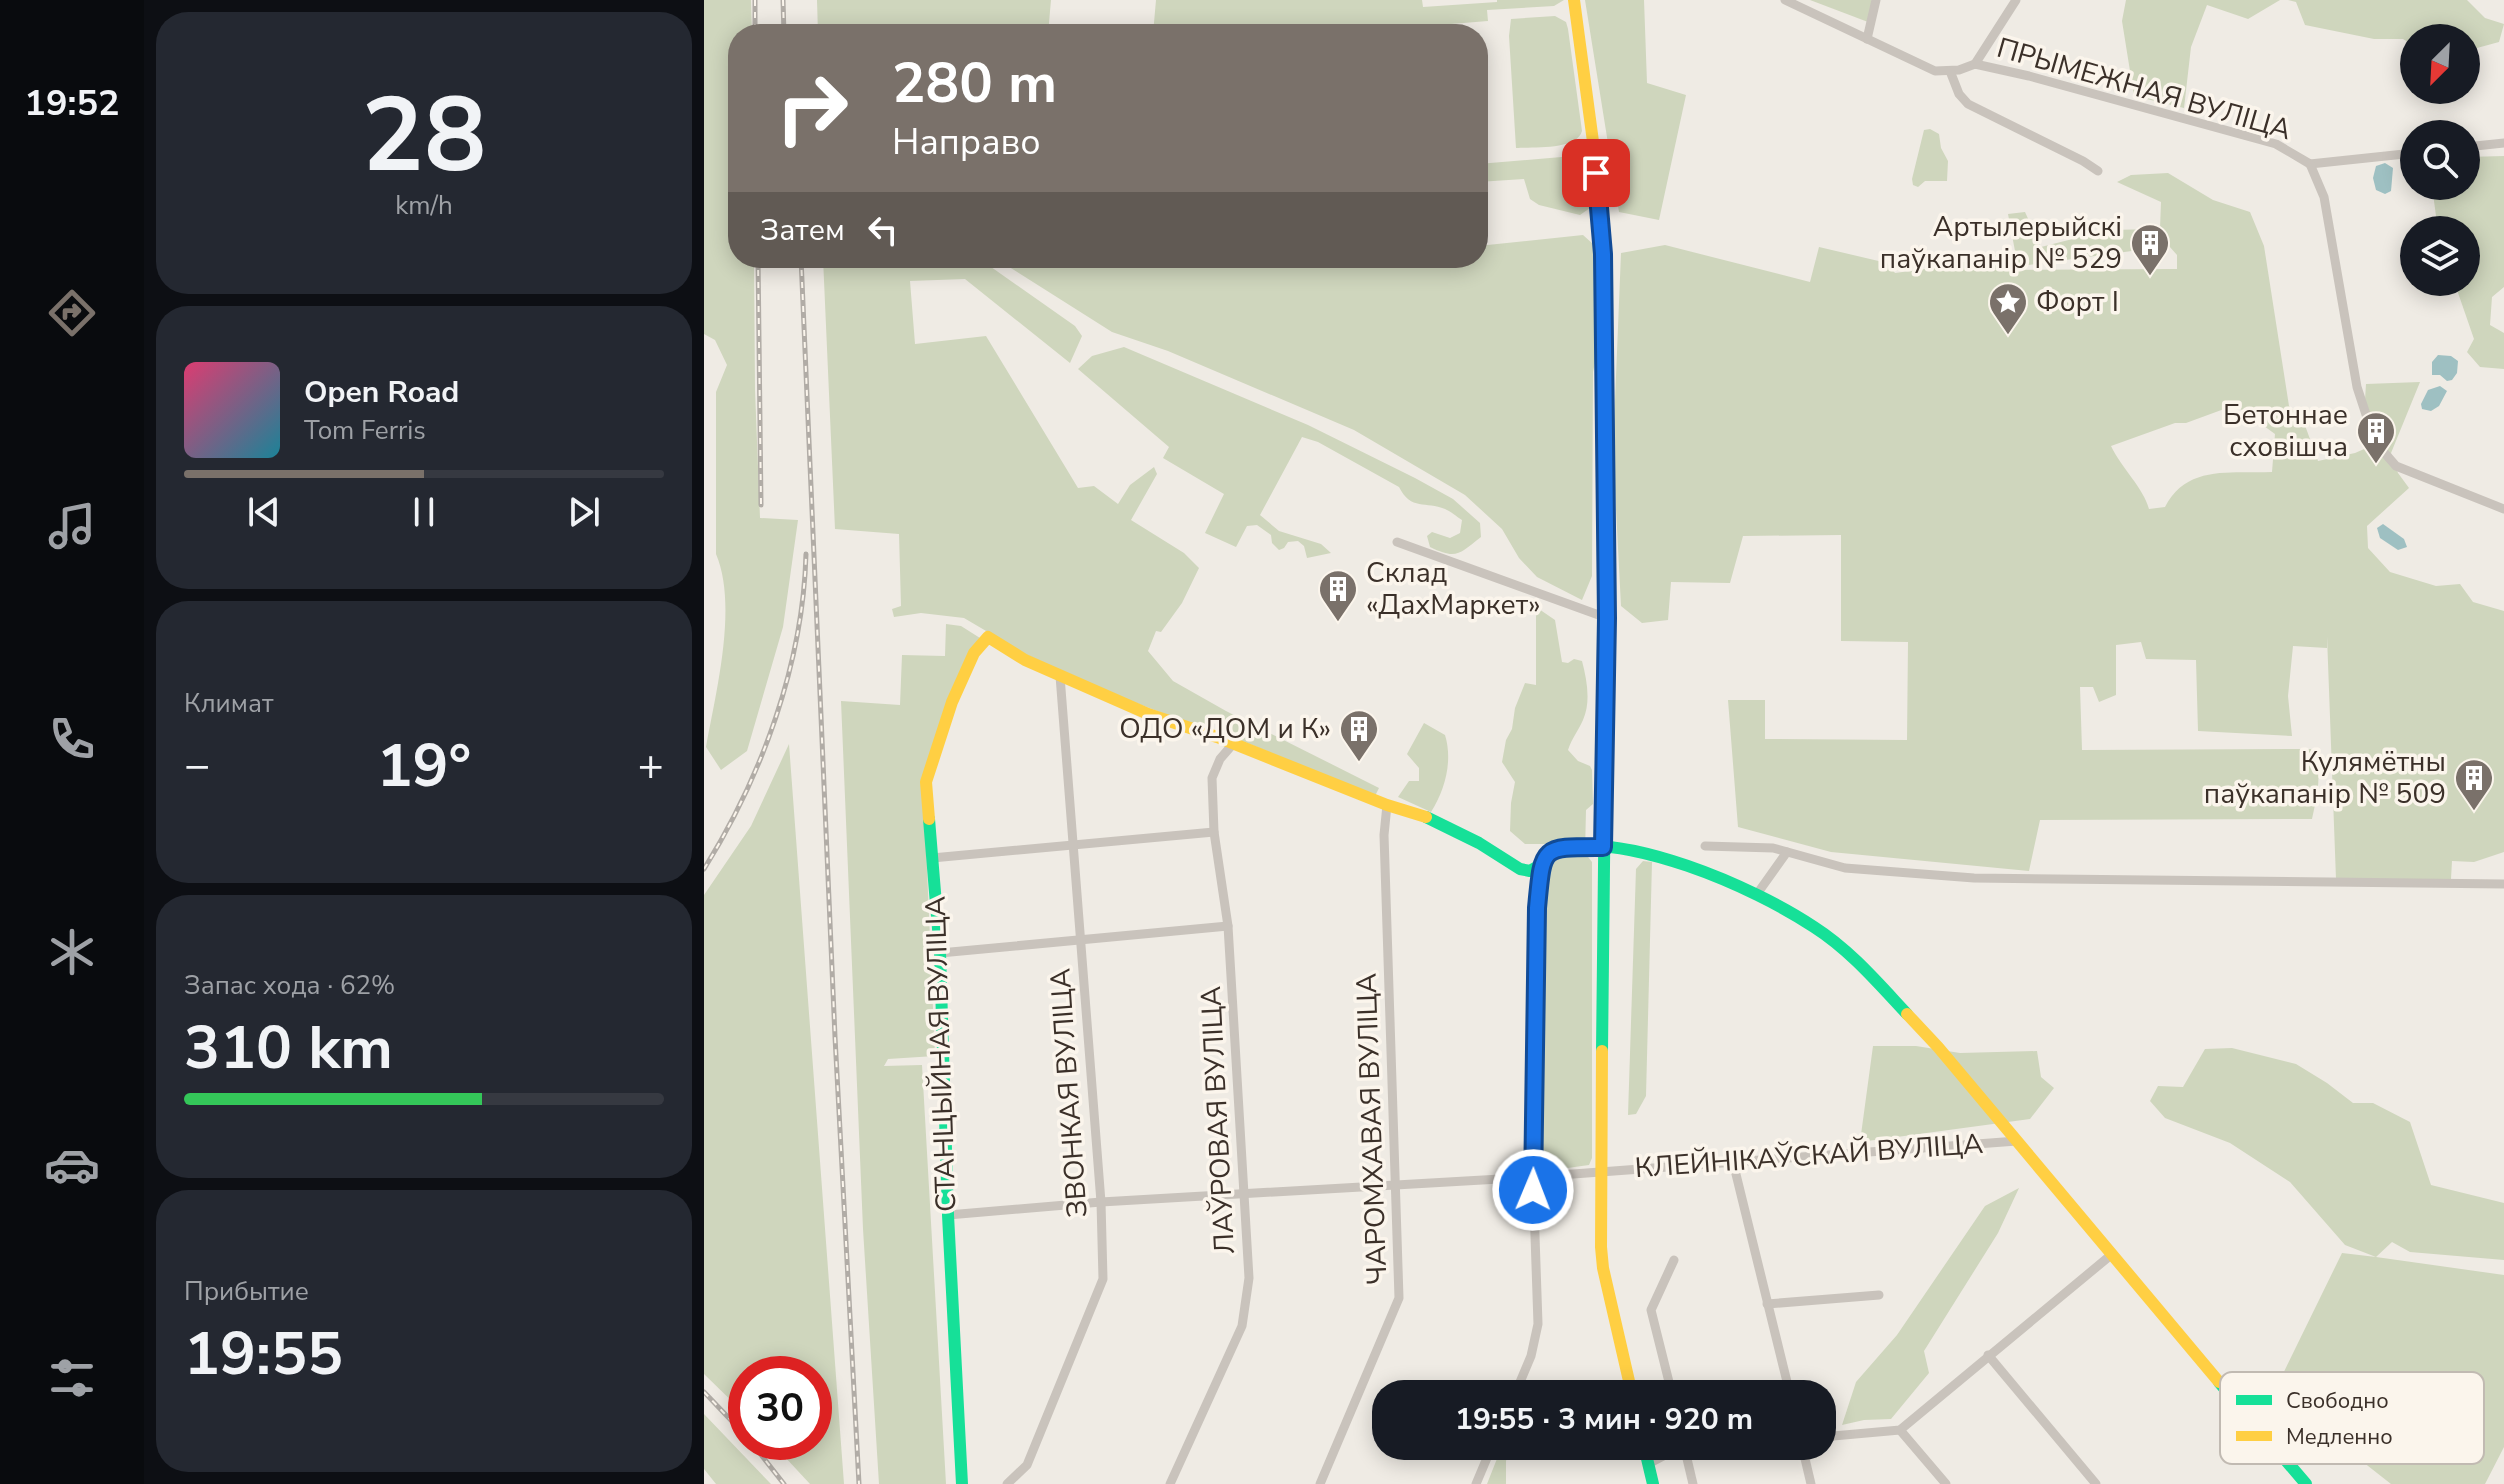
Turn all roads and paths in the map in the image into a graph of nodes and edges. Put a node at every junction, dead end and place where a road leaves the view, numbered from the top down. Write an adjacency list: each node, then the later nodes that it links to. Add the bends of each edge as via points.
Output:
1 (1574, 0): 15 (street, via 1602,232)
2 (1785, 0): 5 (street)
3 (1876, 0): 5 (street)
4 (2016, 0): 6 (street)
5 (1867, 39): 7 (street, via 1935,71)
6 (1975, 64): 7 (street, ПРЫМЕЖНАЯ ВУЛІЦА); 11 (street, ПРЫМЕЖНАЯ ВУЛІЦА, via 2276,144)
7 (1950, 71): 12 (street, via 1968,104)
8 (2504, 143): 9 (street)
9 (2480, 146)
10 (2400, 154): 11 (street, ПРЫМЕЖНАЯ ВУЛІЦА)
11 (2310, 164): 13 (street, via 2324,197 2357,387 2375,442 2396,466)
12 (2098, 171)
13 (2504, 509)
14 (1397, 542): 15 (street)
15 (1607, 618): 22 (street)
16 (1060, 676): 17 (street); 20 (street, ЗВОНКАЯ ВУЛІЦА); 24 (street, СТАНЦЫЙНАЯ ВУЛІЦА, via 988,637 974,653 929,766)
17 (1233, 744): 18 (street); 19 (street, ЛАЎРОВАЯ ВУЛІЦА, via 1212,778)
18 (1387, 805): 25 (street, via 1432,819 1520,869 1530,871); 35 (street, ЧАРОМХАВАЯ ВУЛІЦА)
19 (1214, 832): 20 (street); 28 (street, ЛАЎРОВАЯ ВУЛІЦА)
20 (1075, 844): 24 (street); 29 (street, ЗВОНКАЯ ВУЛІЦА)
21 (1705, 846): 23 (street)
22 (1603, 847): 25 (street, КЛЕЙНІКАЎСКАЙ ВУЛІЦА, via 1561,847 1551,850); 27 (street, КЛЕЙНІКАЎСКАЙ ВУЛІЦА, via 1660,856); 33 (street)
23 (1787, 852): 26 (street, via 1845,868 1974,878); 27 (street)
24 (932, 858): 30 (street, СТАНЦЫЙНАЯ ВУЛІЦА)
25 (1542, 864): 34 (street)
26 (2504, 884)
27 (1757, 894): 31 (street, КЛЕЙНІКАЎСКАЙ ВУЛІЦА, via 1815,927 1855,958)
28 (1228, 926): 29 (street); 36 (street, ЛАЎРОВАЯ ВУЛІЦА)
29 (1080, 938): 30 (street); 37 (street, ЗВОНКАЯ ВУЛІЦА)
30 (940, 953): 38 (street, СТАНЦЫЙНАЯ ВУЛІЦА)
31 (2017, 1141): 32 (street, КЛЕЙНІКАЎСКАЙ ВУЛІЦА); 39 (street, КЛЕЙНІКАЎСКАЙ ВУЛІЦА)
32 (1733, 1162): 33 (street, КЛЕЙНІКАЎСКАЙ ВУЛІЦА); 42 (street)
33 (1601, 1172): 34 (street, КЛЕЙНІКАЎСКАЙ ВУЛІЦА); 45 (street, via 1603,1268)
34 (1533, 1177): 35 (street, КЛЕЙНІКАЎСКАЙ ВУЛІЦА); 44 (street, via 1538,1324)
35 (1395, 1185): 36 (street, КЛЕЙНІКАЎСКАЙ ВУЛІЦА); 61 (street, ЧАРОМХАВАЯ ВУЛІЦА, via 1399,1298)
36 (1245, 1194): 37 (street, КЛЕЙНІКАЎСКАЙ ВУЛІЦА); 60 (street, ЛАЎРОВАЯ ВУЛІЦА, via 1249,1278 1242,1326)
37 (1101, 1202): 38 (street, КЛЕЙНІКАЎСКАЙ ВУЛІЦА); 59 (street, ЗВОНКАЯ ВУЛІЦА, via 1103,1279 1027,1465)
38 (948, 1215): 58 (street, СТАНЦЫЙНАЯ ВУЛІЦА)
39 (2111, 1255): 43 (street); 48 (street, КЛЕЙНІКАЎСКАЙ ВУЛІЦА)
40 (1674, 1260): 46 (street, via 1651,1310)
41 (1879, 1295): 42 (street)
42 (1767, 1304): 47 (street)
43 (1988, 1355): 49 (street); 67 (street)
44 (1521, 1380)
45 (1629, 1380)
46 (1668, 1380)
47 (1786, 1380)
48 (2220, 1383)
49 (1900, 1430): 50 (street); 66 (street)
50 (1836, 1436)
51 (1486, 1460): 62 (street)
52 (1647, 1460): 56 (street)
53 (1656, 1460): 56 (street)
54 (1687, 1460): 64 (street)
55 (1805, 1460): 65 (street)
56 (1648, 1464): 63 (street)
57 (2289, 1464): 68 (street, КЛЕЙНІКАЎСКАЙ ВУЛІЦА)
58 (962, 1484)
59 (1007, 1484)
60 (1170, 1484)
61 (1320, 1484)
62 (1476, 1484)
63 (1653, 1484)
64 (1693, 1484)
65 (1811, 1484)
66 (1946, 1484)
67 (2096, 1484)
68 (2306, 1484)

